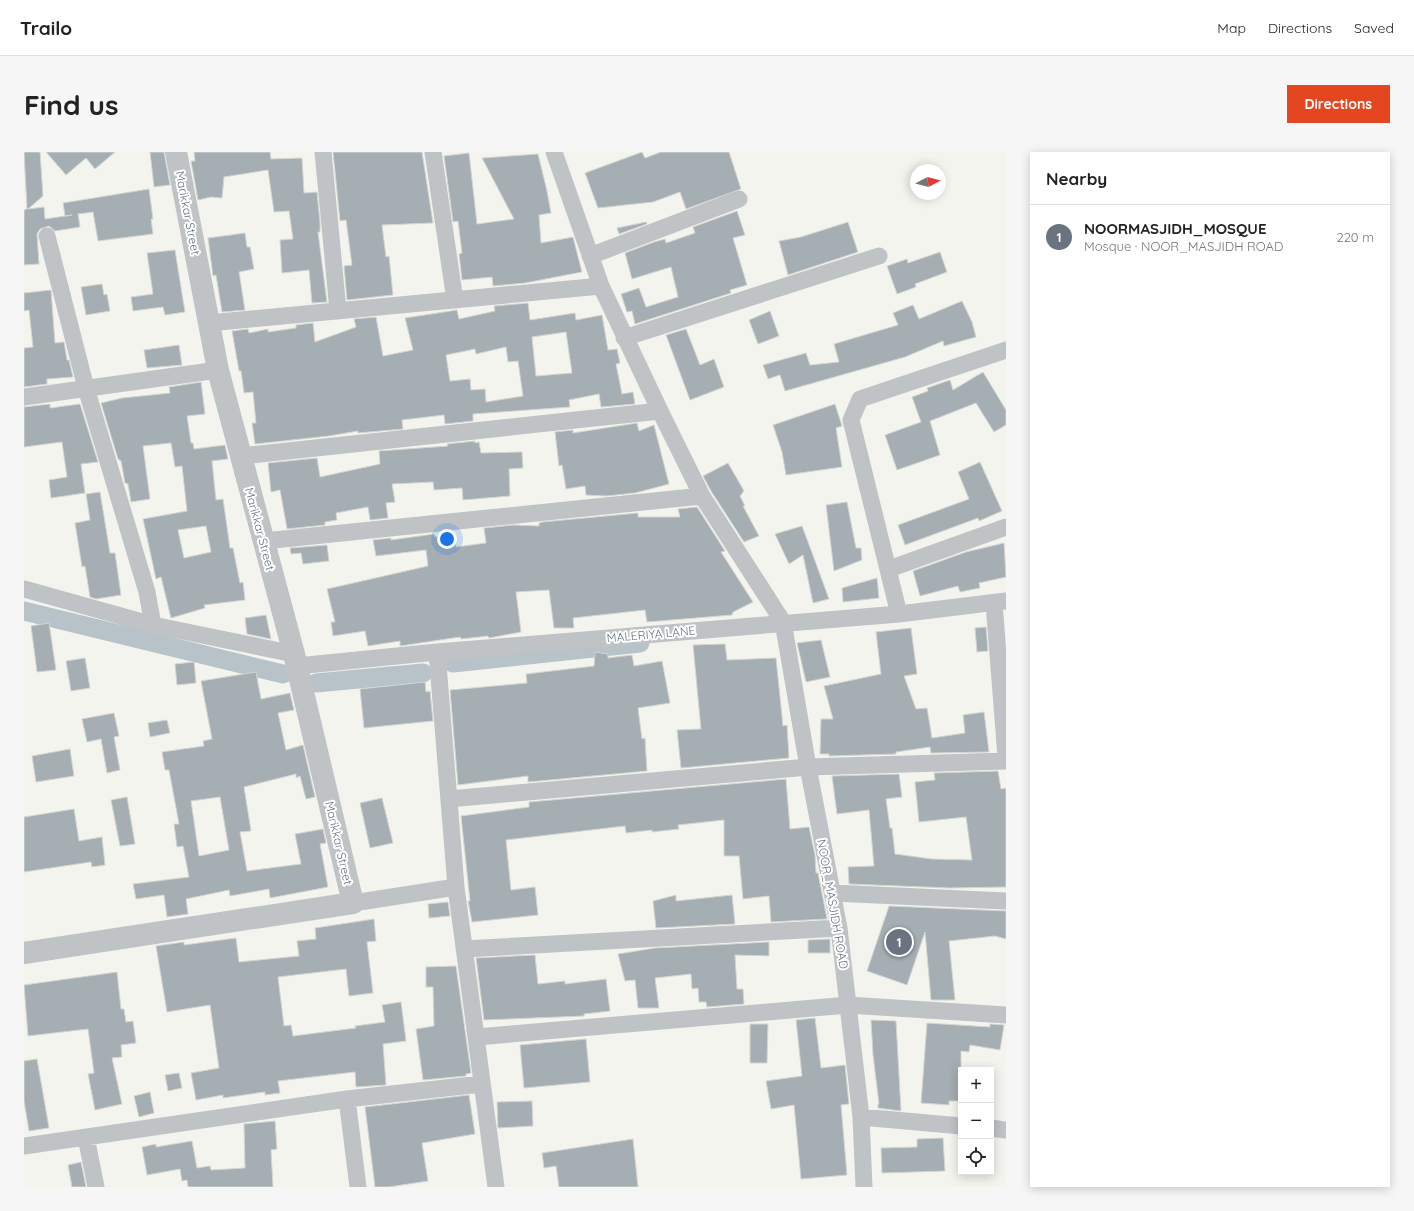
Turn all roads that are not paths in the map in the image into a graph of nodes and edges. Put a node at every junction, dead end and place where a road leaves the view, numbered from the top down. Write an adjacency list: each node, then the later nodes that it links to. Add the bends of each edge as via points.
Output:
1 (176, 152): 12 (street, Marikkar Street)
2 (323, 152): 11 (street)
3 (433, 152): 10 (street)
4 (554, 152): 7 (street)
5 (739, 199): 7 (street)
6 (47, 236): 16 (street)
7 (590, 256): 9 (street)
8 (879, 256): 13 (street)
9 (601, 286): 10 (street); 13 (street)
10 (455, 300): 11 (street)
11 (338, 311): 12 (street)
12 (209, 323): 15 (street, Marikkar Street)
13 (624, 338): 18 (street)
14 (1006, 350): 23 (street, via 860,400 851,420)
15 (218, 370): 16 (street); 19 (street, Marikkar Street)
16 (86, 388): 17 (street); 28 (street, via 147,592)
17 (24, 397)
18 (660, 412): 19 (street); 20 (street)
19 (241, 456): 22 (street, Marikkar Street)
20 (702, 496): 22 (street); 27 (street)
21 (1006, 527): 23 (street)
22 (264, 541): 30 (street, Marikkar Street)
23 (889, 569): 26 (street)
24 (24, 589): 28 (street, MALERIYA LANE)
25 (1000, 602): 26 (street, MALERIYA LANE); 31 (street)
26 (899, 614): 27 (street, MALERIYA LANE)
27 (784, 622): 29 (street, MALERIYA LANE); 33 (street, NOOR_MASJIDH ROAD)
28 (153, 625): 30 (street, MALERIYA LANE)
29 (436, 652): 30 (street, MALERIYA LANE); 34 (street)
30 (295, 660): 38 (street, Marikkar Street)
31 (1006, 757)
32 (1006, 761): 33 (street)
33 (808, 767): 34 (street); 36 (street, NOOR_MASJIDH ROAD)
34 (449, 799): 35 (street)
35 (456, 887): 38 (street); 40 (street)
36 (833, 893): 37 (street); 39 (street, NOOR_MASJIDH ROAD)
37 (1006, 901)
38 (354, 903): 41 (street)
39 (839, 928): 40 (street); 42 (street, NOOR_MASJIDH ROAD)
40 (464, 949): 44 (street)
41 (24, 953)
42 (848, 1005): 43 (street); 44 (street); 47 (street, NOOR_MASJIDH ROAD)
43 (1006, 1015)
44 (476, 1037): 45 (street)
45 (481, 1084): 46 (street); 55 (street)
46 (347, 1099): 51 (street); 54 (street)
47 (861, 1117): 48 (street); 56 (street, NOOR_MASJIDH ROAD)
48 (958, 1126)
49 (994, 1128): 50 (street)
50 (1006, 1130)
51 (86, 1136): 52 (street); 53 (street)
52 (24, 1146)
53 (96, 1187)
54 (358, 1187)
55 (496, 1187)
56 (864, 1187)

